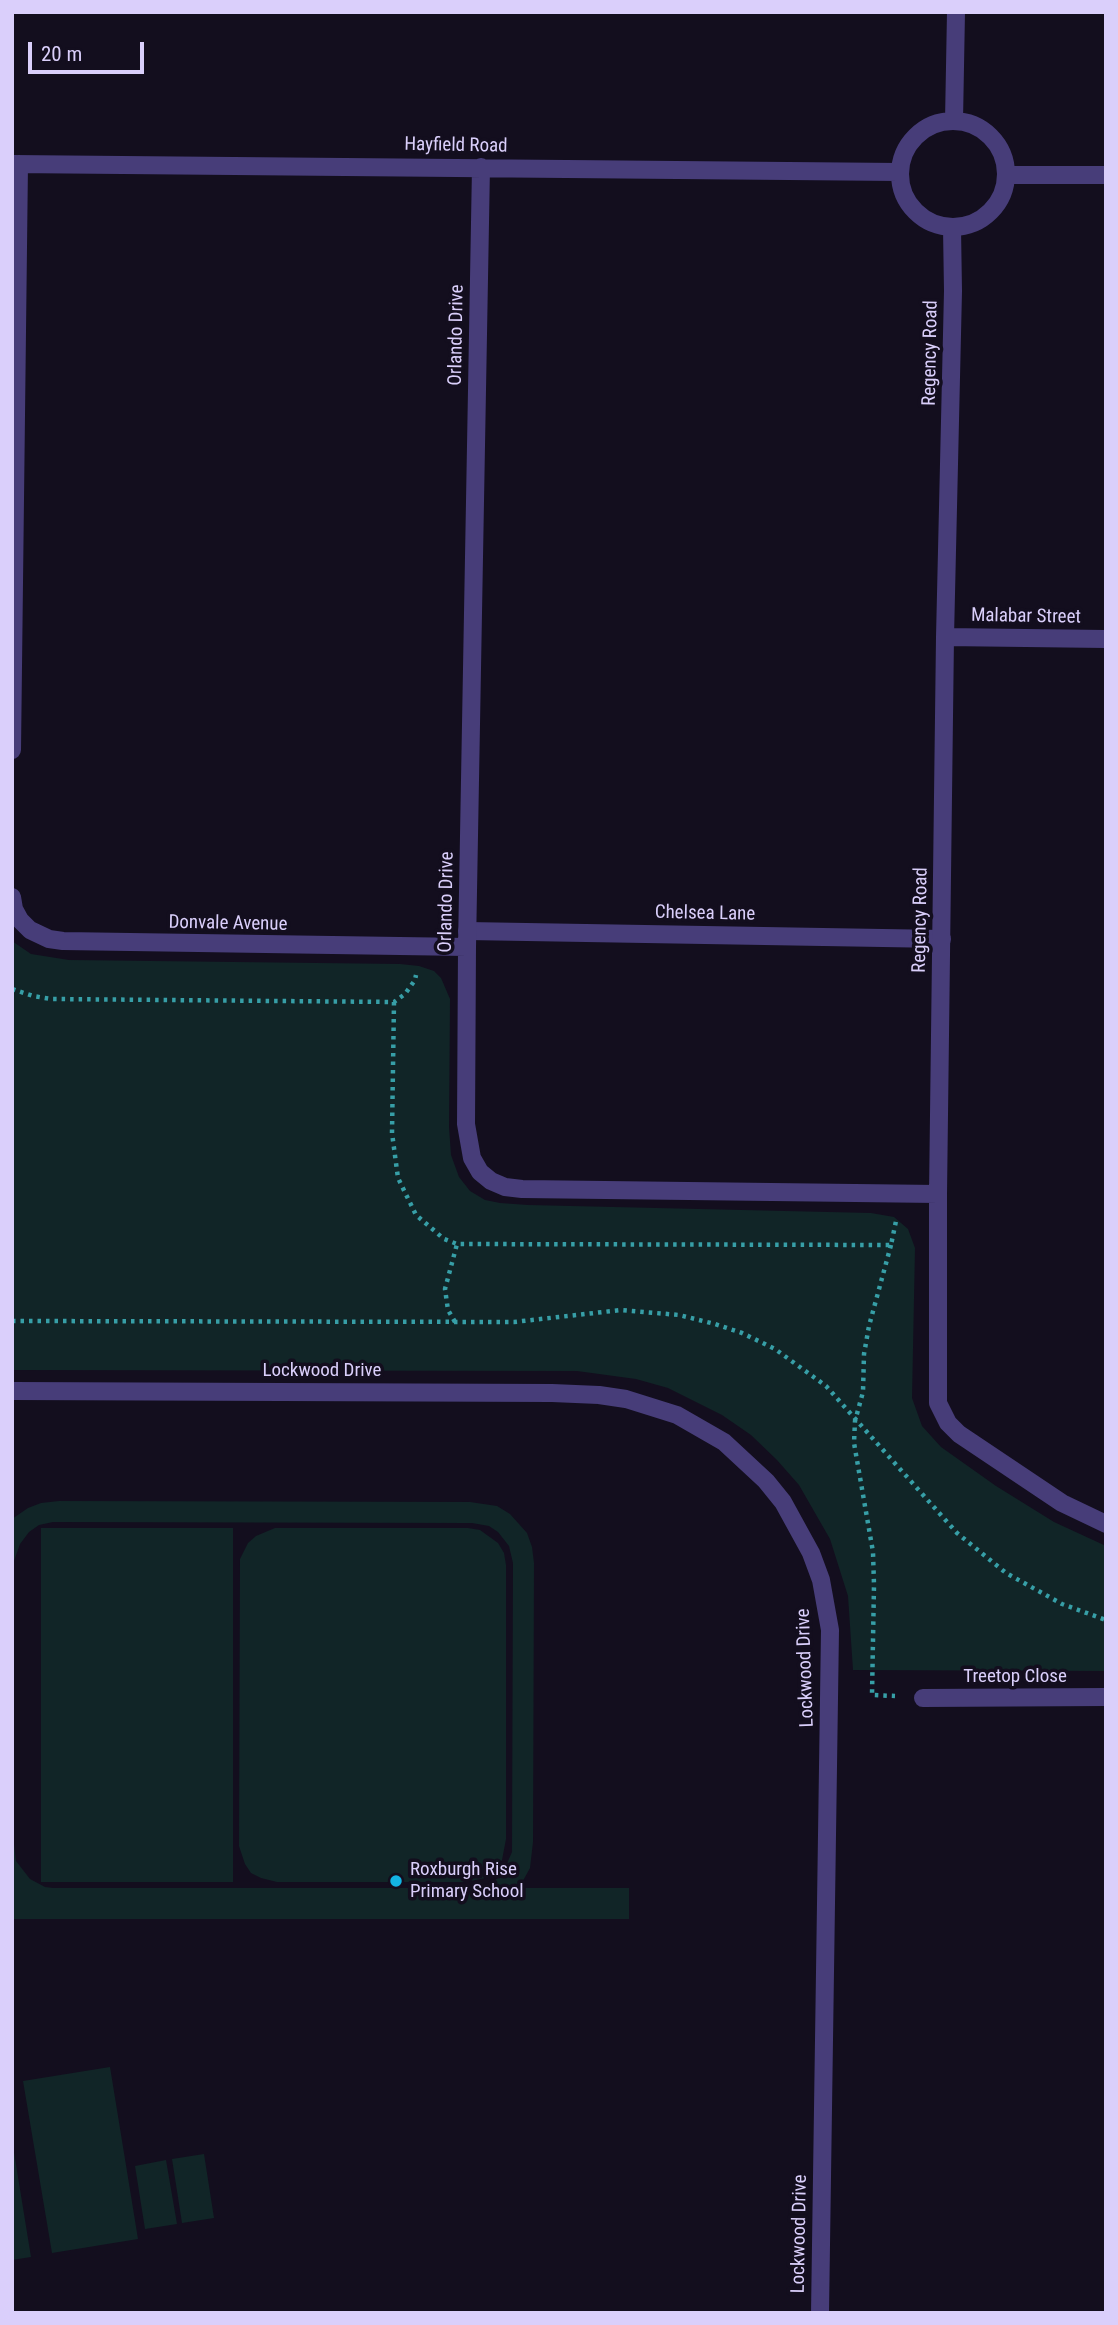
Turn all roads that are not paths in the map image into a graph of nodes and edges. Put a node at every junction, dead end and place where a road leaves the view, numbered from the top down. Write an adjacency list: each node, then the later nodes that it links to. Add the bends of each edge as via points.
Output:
1 (956, 12): 2 (street)
2 (954, 121): 5 (street, via 928,127 914,138); 6 (street, via 988,133 1000,148)
3 (15, 164): 4 (street, Hayfield Road); 11 (street)
4 (481, 167): 5 (street, Hayfield Road); 13 (street, Orlando Drive)
5 (899, 172): 8 (street, via 906,200 917,214)
6 (1007, 175): 7 (street); 8 (street, via 1004,194 994,209 979,221)
7 (1106, 175)
8 (952, 228): 9 (street, Regency Road)
9 (946, 637): 10 (street, Malabar Street); 14 (street, Regency Road)
10 (1106, 639)
11 (12, 750)
12 (12, 897): 13 (street, Donvale Avenue, via 14,909 30,930 62,942 420,947)
13 (467, 939): 14 (street, Chelsea Lane); 15 (street, Orlando Drive, via 468,1142 480,1172 491,1181 522,1189)
14 (942, 939): 15 (street, Regency Road)
15 (938, 1194): 17 (street, Regency Road, via 937,1383 943,1414 959,1434 1030,1483)
16 (12, 1391): 20 (street, Lockwood Drive, via 599,1395 677,1415 724,1443 766,1481 811,1553 830,1630)
17 (1106, 1524)
18 (1106, 1697): 19 (street, Treetop Close)
19 (923, 1698)
20 (820, 2313)

